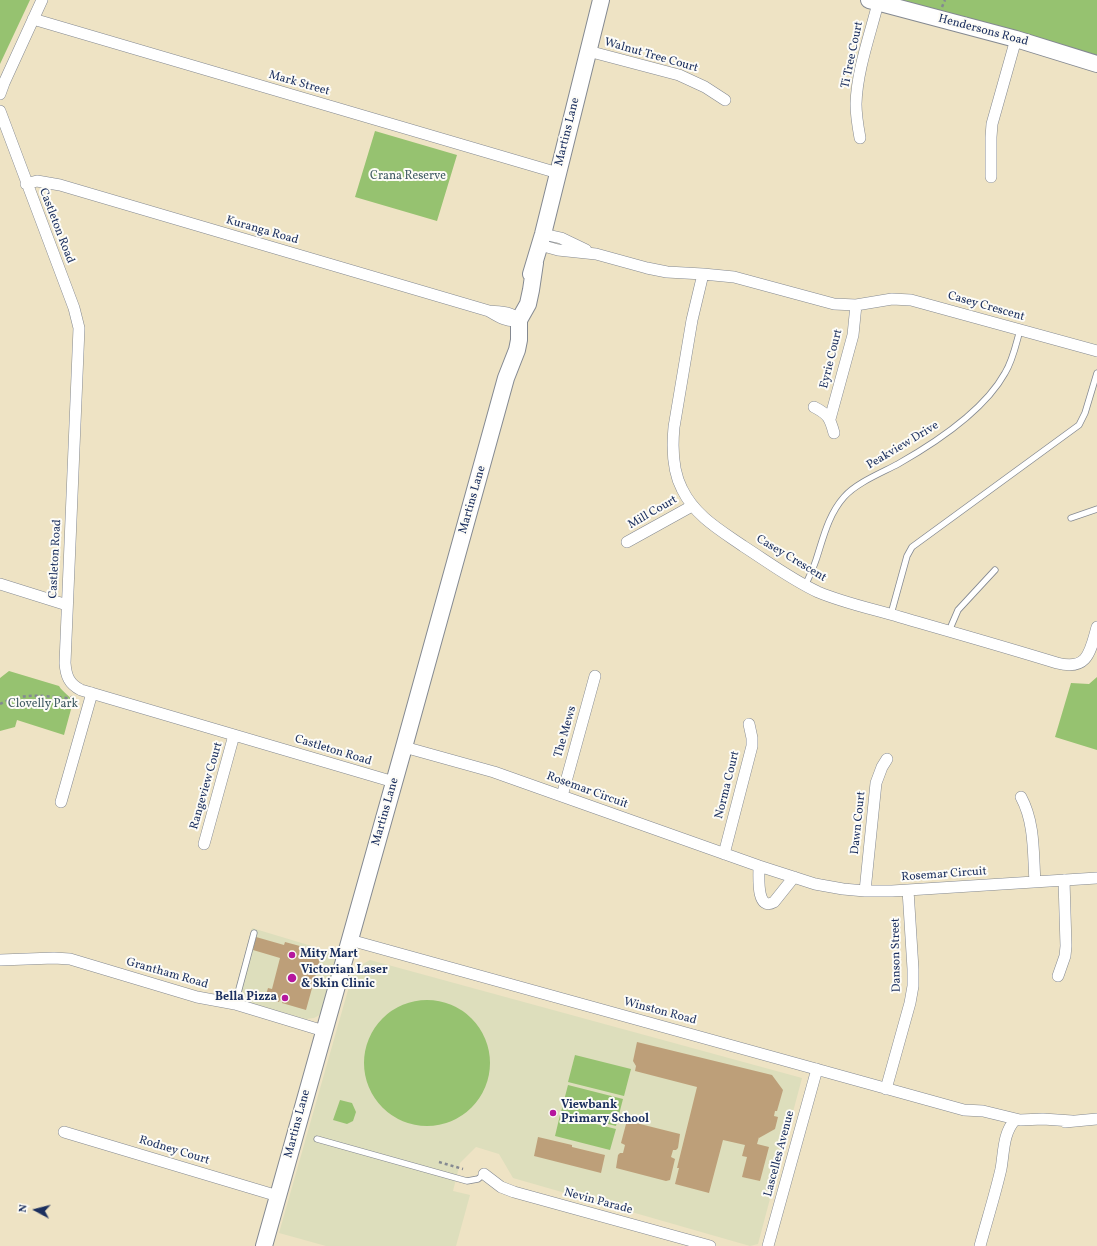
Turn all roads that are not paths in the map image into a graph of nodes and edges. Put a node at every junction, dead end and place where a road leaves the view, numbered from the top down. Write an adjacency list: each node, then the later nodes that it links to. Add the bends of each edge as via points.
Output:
1 (42, 0): 4 (street)
2 (601, 0): 6 (street, Martins Lane)
3 (873, 1): 5 (street, Hendersons Road); 11 (street, Ti Tree Court, via 856,104)
4 (33, 19): 8 (street); 12 (street, Mark Street)
5 (1016, 39): 7 (street, Hendersons Road); 13 (street, via 992,124)
6 (588, 51): 9 (street, Walnut Tree Court, via 679,75); 12 (street, Martins Lane)
7 (1097, 64)
8 (0, 94)
9 (725, 100)
10 (0, 111): 14 (street, Castleton Road)
11 (860, 138)
12 (558, 173): 15 (street, Martins Lane)
13 (991, 177)
14 (26, 184): 18 (street, Kuranga Road, via 37,181 60,185 489,311 502,319); 32 (street, Castleton Road, via 74,308 79,328)
15 (541, 240): 16 (street, Casey Crescent, via 558,250 596,254 667,272); 18 (street, Martins Lane, via 528,304)
16 (699, 274): 17 (street, Casey Crescent, via 734,277 826,302); 25 (street, Casey Crescent, via 673,443 676,474)
17 (856, 305): 19 (street, Casey Crescent, via 892,299 911,300); 23 (street, Eyrie Court, via 853,334)
18 (515, 319): 40 (street, Martins Lane, via 519,340 517,350 506,378)
19 (1020, 330): 20 (street, Casey Crescent); 31 (lane, Peakview Drive, via 1006,372 980,405 929,446 857,486 844,496 829,521)
20 (1097, 351)
21 (1097, 373): 33 (lane, via 1079,425 912,547 907,556)
22 (814, 407): 23 (street)
23 (830, 419): 24 (street)
24 (834, 433)
25 (692, 506): 28 (street, Mill Court); 31 (street, Casey Crescent, via 713,526)
26 (1097, 509): 27 (lane)
27 (1071, 518)
28 (627, 542)
29 (995, 570): 35 (lane, via 958,610)
30 (0, 584): 32 (street)
31 (805, 586): 33 (street, Casey Crescent, via 828,596)
32 (67, 605): 37 (street, Castleton Road, via 67,677 75,687)
33 (891, 614): 35 (street, Casey Crescent)
34 (1097, 627): 35 (street, Casey Crescent, via 1085,659 1076,665)
35 (948, 631)
36 (595, 676): 43 (street, The Mews)
37 (92, 693): 39 (street, Castleton Road); 45 (street)
38 (749, 724): 47 (street, Norma Court, via 752,746)
39 (234, 735): 42 (street, Castleton Road); 46 (street, Rangeview Court)
40 (404, 747): 42 (street, Martins Lane); 43 (street, Rosemar Circuit, via 494,772)
41 (887, 759): 54 (street, Dawn Court, via 876,783)
42 (394, 782): 56 (street, Martins Lane)
43 (562, 796): 47 (street, Rosemar Circuit)
44 (1021, 797): 52 (street, via 1031,826)
45 (62, 802)
46 (204, 844)
47 (724, 854): 48 (street, Rosemar Circuit)
48 (759, 866): 49 (street, Rosemar Circuit); 49 (street, via 760,896 767,904 774,902)
49 (794, 878): 54 (street, Rosemar Circuit, via 832,887)
50 (1097, 878): 51 (street, Rosemar Circuit)
51 (1064, 880): 52 (street, Rosemar Circuit); 58 (street, via 1066,946)
52 (1035, 882): 53 (street, Rosemar Circuit)
53 (908, 890): 54 (street, Rosemar Circuit); 62 (street, Danson Street, via 912,986 910,1003)
54 (866, 891)
55 (254, 933): 59 (lane)
56 (350, 940): 60 (street, Martins Lane); 61 (street, Winston Road)
57 (0, 960): 59 (street, Grantham Road, via 70,959 197,997)
58 (1058, 976)
59 (235, 1004): 60 (street, Grantham Road)
60 (324, 1030): 68 (street, Martins Lane)
61 (817, 1069): 62 (street, Winston Road); 71 (street, Lascelles Avenue)
62 (886, 1088): 64 (street, Winston Road, via 964,1110 983,1111)
63 (1097, 1119): 64 (street, Winston Road)
64 (1013, 1124): 72 (street, via 1006,1139)
65 (64, 1132): 68 (street, Rodney Court)
66 (317, 1139): 67 (lane, via 467,1180 478,1179)
67 (484, 1174): 70 (street, Nevin Parade, via 501,1187 514,1192)
68 (278, 1196): 69 (street, Martins Lane)
69 (264, 1246)
70 (710, 1246)
71 (768, 1246)
72 (980, 1246)

